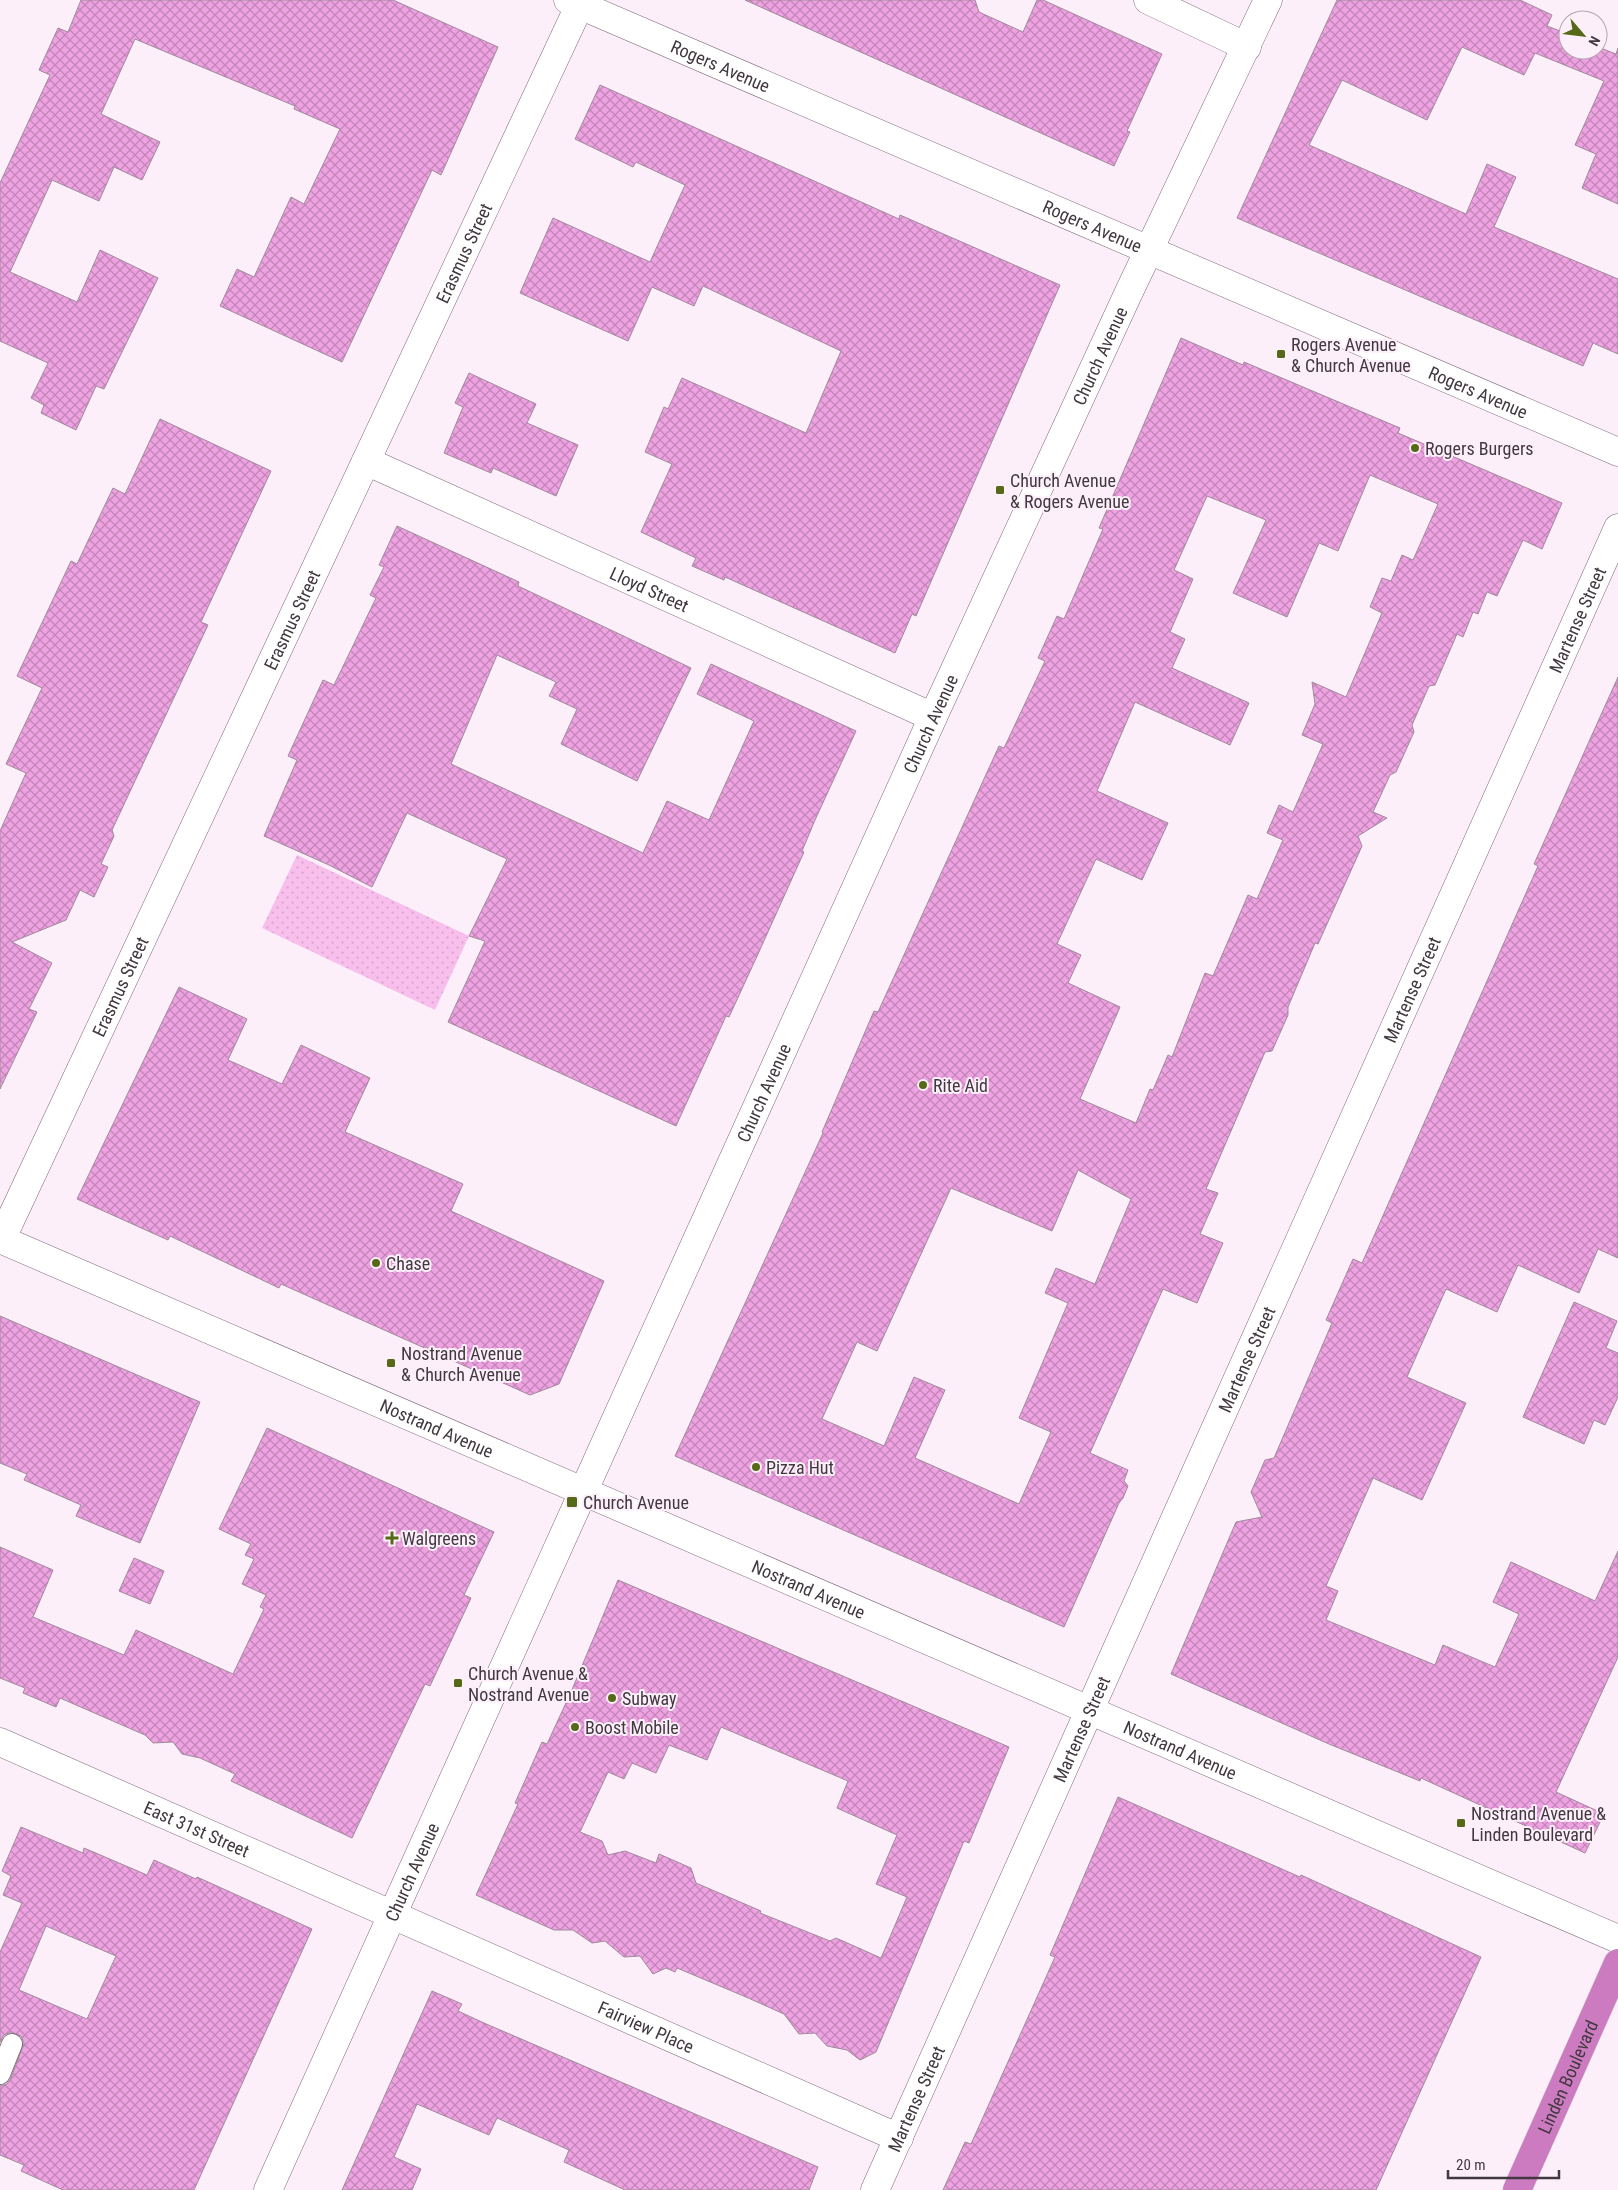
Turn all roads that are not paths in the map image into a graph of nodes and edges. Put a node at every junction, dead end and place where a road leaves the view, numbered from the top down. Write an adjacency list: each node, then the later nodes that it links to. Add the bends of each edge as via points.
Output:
1 (1148, 0): 4 (main road)
2 (1268, 0): 4 (main road, Church Avenue)
3 (577, 2): 5 (main road, Rogers Avenue); 7 (main road, Erasmus Street)
4 (1247, 47): 5 (main road, Church Avenue)
5 (1148, 251): 6 (main road, Rogers Avenue); 9 (main road, Church Avenue)
6 (1618, 452)
7 (366, 461): 9 (main road, Lloyd Street); 10 (main road, Erasmus Street)
8 (1618, 528): 12 (main road, Martense Street)
9 (933, 717): 11 (main road, Church Avenue)
10 (0, 1240): 11 (main road, Nostrand Avenue)
11 (584, 1493): 12 (main road, Nostrand Avenue); 14 (main road, Church Avenue)
12 (1090, 1711): 15 (main road, Nostrand Avenue); 19 (main road, Martense Street)
13 (0, 1742): 14 (main road, East 31st Street)
14 (394, 1914): 19 (main road, Fairview Place); 20 (main road, Church Avenue)
15 (1618, 1939)
16 (1618, 1963): 22 (highway, Linden Boulevard)
17 (12, 2044): 18 (lane)
18 (0, 2074)
19 (899, 2138): 21 (main road, Martense Street)
20 (268, 2190)
21 (875, 2190)
22 (1517, 2190)

